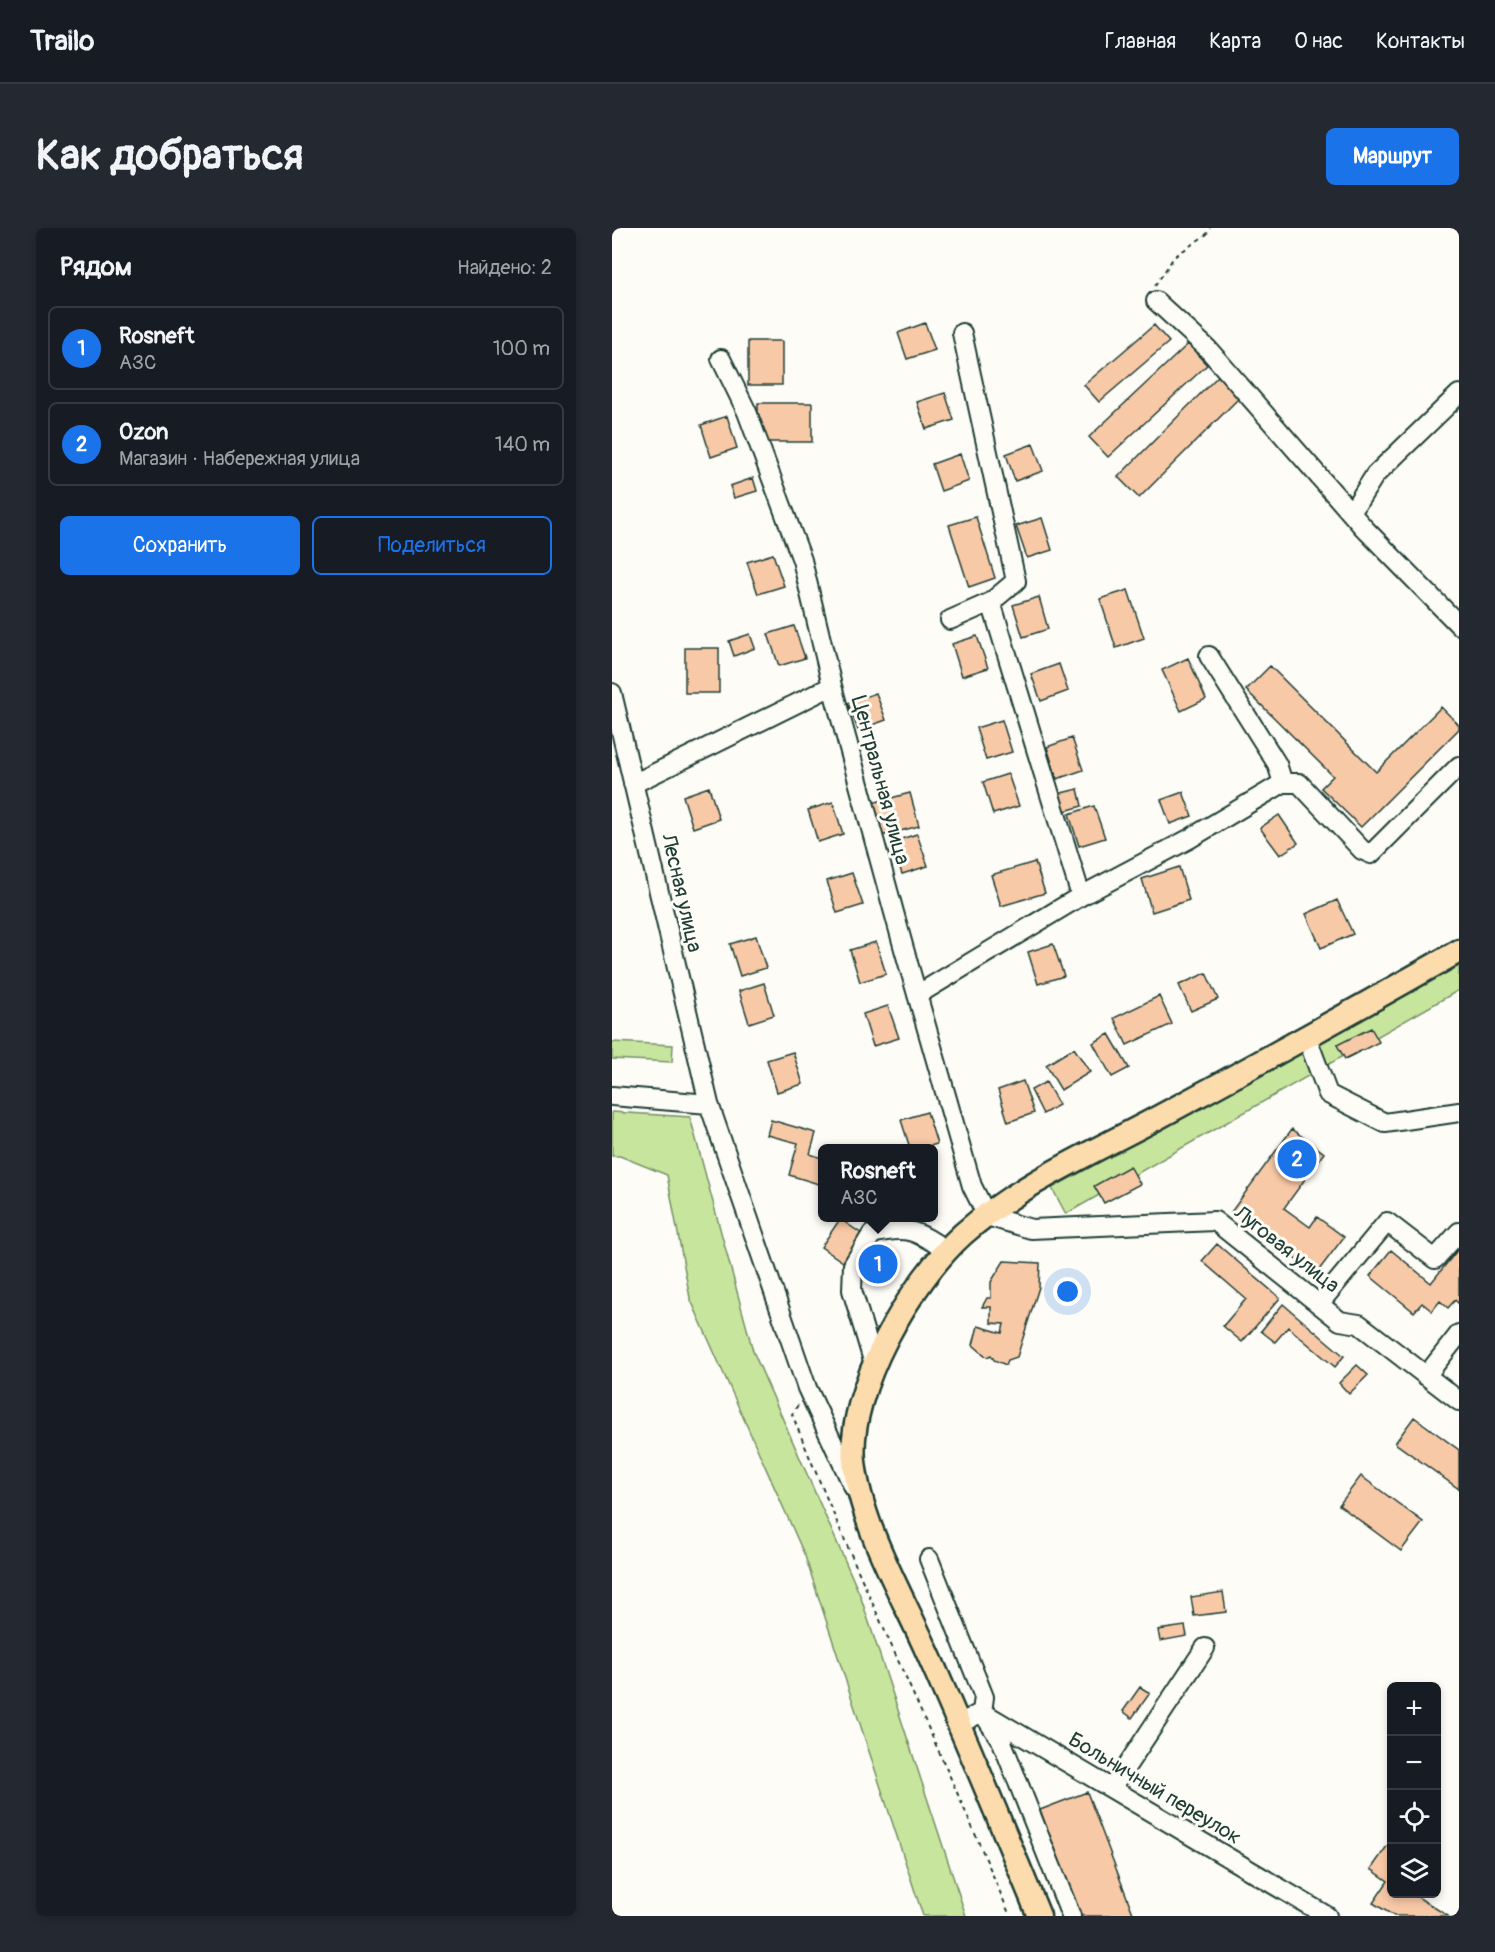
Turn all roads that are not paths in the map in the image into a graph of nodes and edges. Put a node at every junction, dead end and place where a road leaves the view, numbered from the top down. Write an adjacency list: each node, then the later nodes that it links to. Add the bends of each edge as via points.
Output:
1 (1156, 301): 5 (street, via 1207,348)
2 (962, 333): 6 (street, via 1016,581)
3 (722, 360): 10 (street, Центральная улица, via 747,412 802,560)
4 (1459, 394): 5 (street, via 1375,475)
5 (1351, 513): 8 (street)
6 (991, 602): 7 (street); 15 (street)
7 (950, 620)
8 (1459, 625)
9 (1209, 656): 13 (street, via 1277,764)
10 (832, 686): 14 (street); 17 (street, Центральная улица)
11 (612, 693): 14 (street, Лесная улица)
12 (1459, 766): 13 (street, via 1371,854 1362,850 1299,783)
13 (1283, 783): 15 (street)
14 (633, 784): 20 (street, Лесная улица)
15 (1081, 896): 17 (street)
16 (1459, 951): 18 (main road)
17 (917, 995): 22 (street, Центральная улица, via 972,1185)
18 (1307, 1038): 21 (street, via 1328,1094 1384,1123); 22 (main road, via 1016,1194)
19 (612, 1096): 20 (street)
20 (709, 1104): 30 (street, Лесная улица, via 807,1389)
21 (1459, 1112)
22 (987, 1216): 24 (main road); 25 (street, Луговая улица, via 1031,1229 1215,1221)
23 (1459, 1232): 25 (street, via 1435,1259 1387,1222)
24 (946, 1250): 27 (main road, via 896,1321); 27 (street, via 915,1230 895,1228 872,1234 853,1265 852,1290)
25 (1319, 1304): 28 (street, Луговая улица, via 1341,1321 1359,1324)
26 (1459, 1334): 28 (street)
27 (874, 1364): 30 (main road, via 854,1445 854,1464)
28 (1426, 1376): 29 (street, Луговая улица)
29 (1459, 1401)
30 (868, 1519): 34 (main road)
31 (929, 1559): 33 (street, via 984,1697)
32 (1205, 1648): 35 (street)
33 (982, 1712): 34 (street); 35 (street, Больничный переулок); 37 (street, via 1002,1742)
34 (959, 1724): 36 (main road)
35 (1112, 1788): 38 (street, Больничный переулок)
36 (1039, 1916)
37 (1071, 1916)
38 (1327, 1916)

